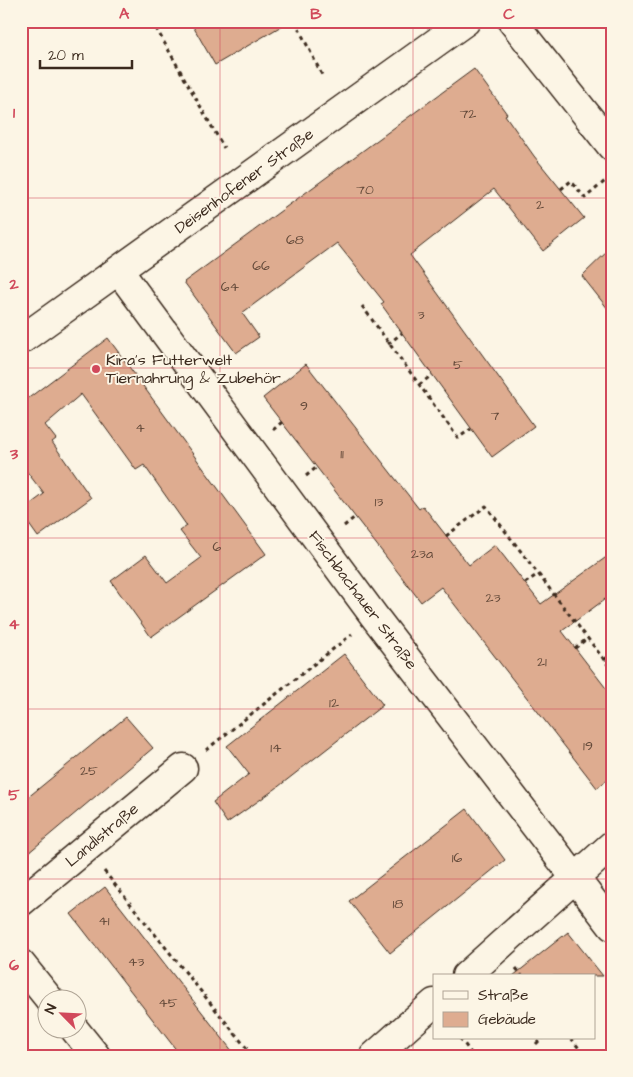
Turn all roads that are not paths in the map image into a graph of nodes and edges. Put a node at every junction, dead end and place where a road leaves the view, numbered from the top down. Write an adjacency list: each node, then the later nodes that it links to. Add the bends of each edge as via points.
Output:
1 (466, 21): 4 (street, Deisenhofener Straße)
2 (512, 21): 3 (street)
3 (612, 147)
4 (119, 271): 5 (street, Deisenhofener Straße); 8 (street, Fischbachauer Straße, via 374,616)
5 (21, 340)
6 (183, 768): 9 (street, Landlstraße)
7 (612, 845): 8 (street)
8 (575, 880): 10 (street, Fischbachauer Straße); 12 (street)
9 (21, 902)
10 (612, 926)
11 (21, 964): 13 (street)
12 (468, 974)
13 (42, 990)
14 (433, 1004): 17 (street)
15 (82, 1040): 16 (street)
16 (96, 1056)
17 (374, 1056)

